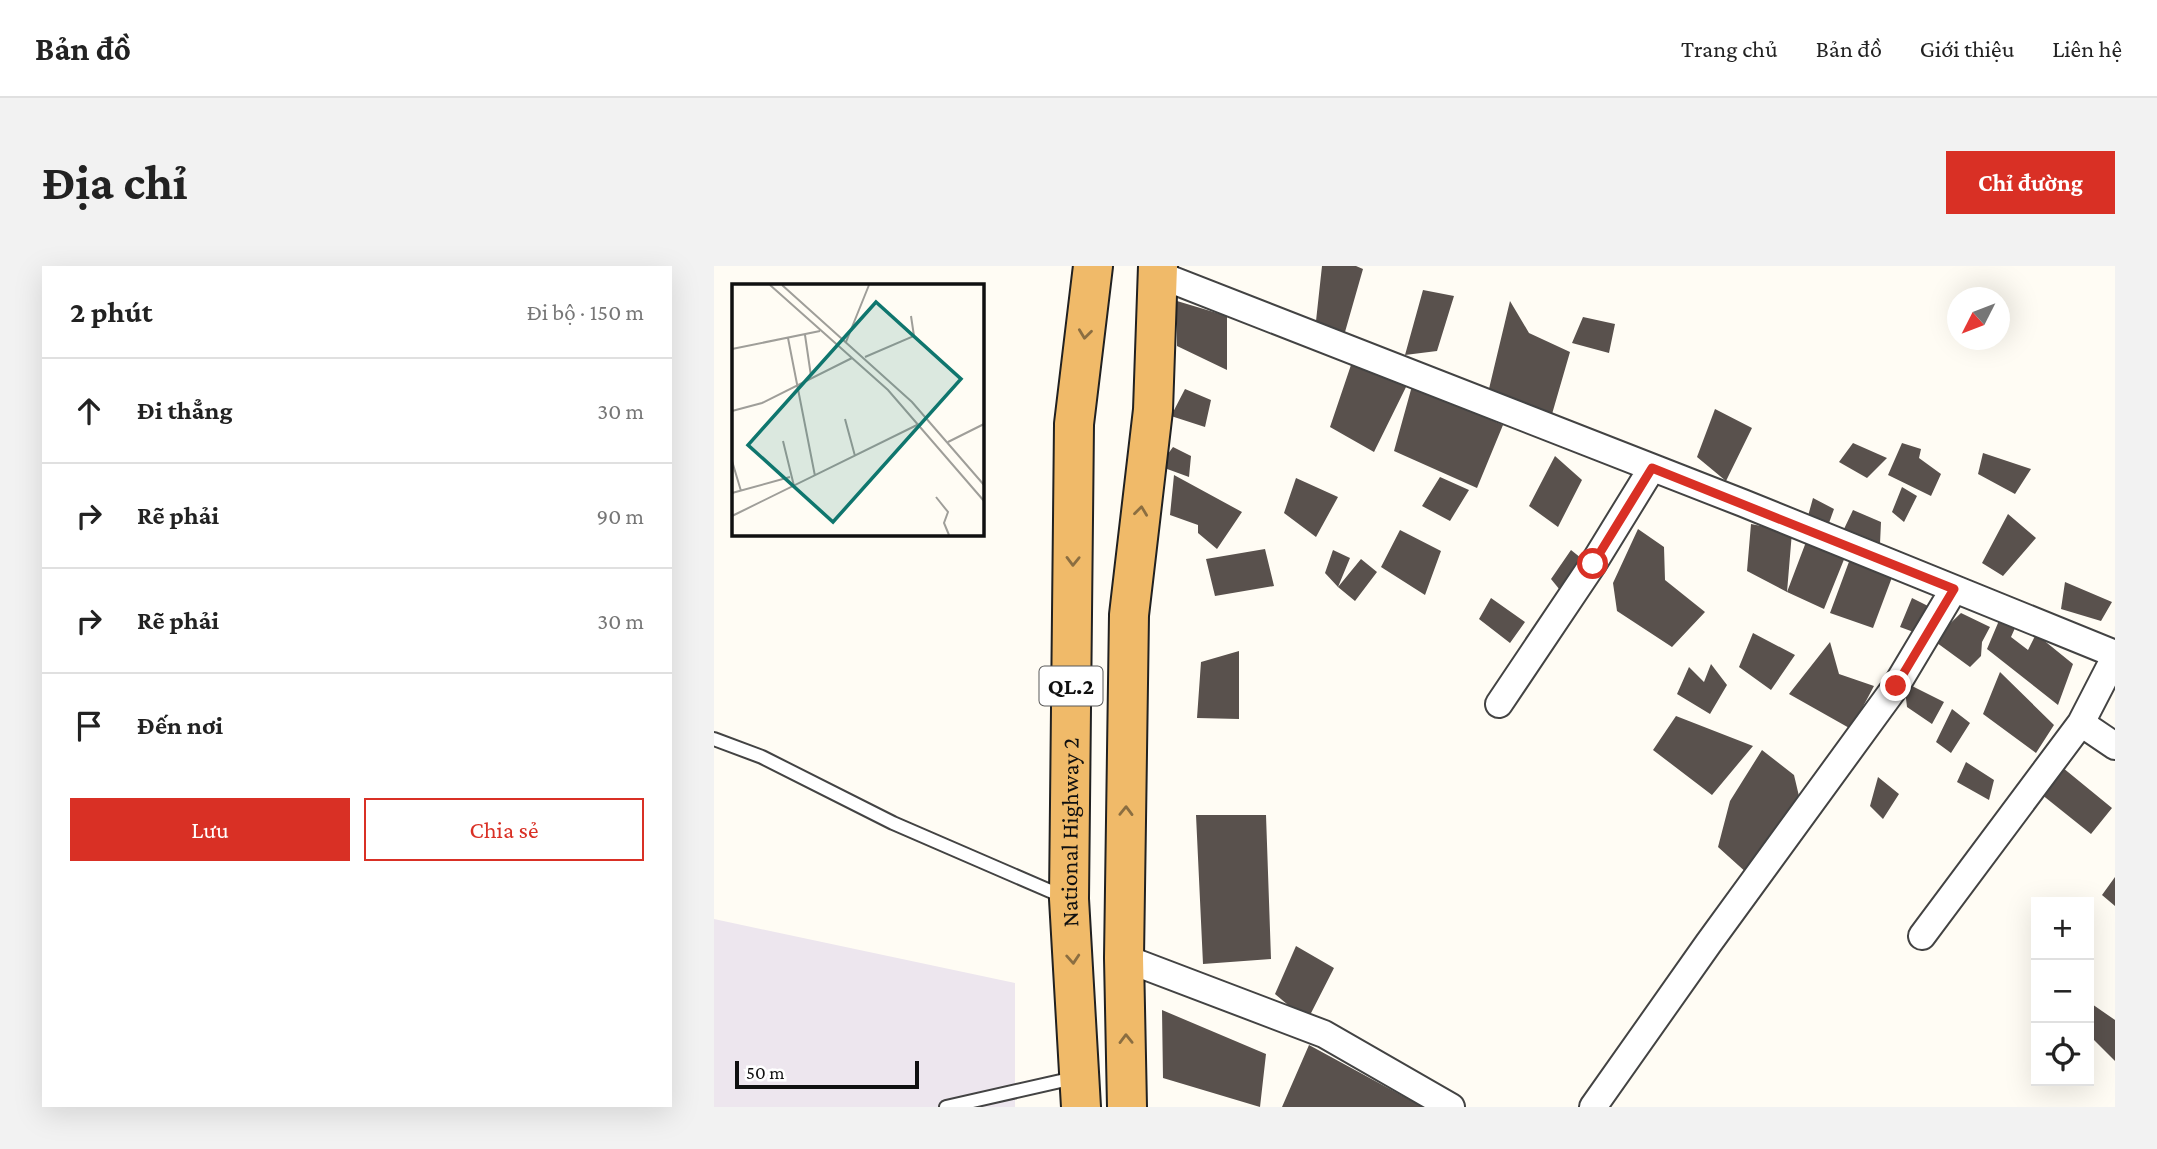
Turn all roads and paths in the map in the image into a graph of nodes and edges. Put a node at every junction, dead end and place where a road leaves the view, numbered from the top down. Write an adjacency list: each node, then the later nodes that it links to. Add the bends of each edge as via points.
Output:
1 (1093, 266): 10 (highway, National Highway 2 / QL.2, one-way to 10, via 1074,424)
2 (1157, 270): 3 (street); 12 (highway, QL.2, one-way to 2, via 1129,615 1153,410)
3 (1652, 468): 4 (street); 6 (street)
4 (1954, 589): 5 (street); 17 (street, via 1896,686)
5 (2115, 655): 7 (street)
6 (1499, 704)
7 (2081, 723): 9 (street); 11 (street)
8 (714, 739): 10 (lane)
9 (2115, 746)
10 (1069, 899): 13 (highway, National Highway 2 / QL.2, one-way to 13)
11 (1922, 936)
12 (1124, 958): 14 (street, via 1324,1034); 16 (highway, QL.2, one-way to 12)
13 (1081, 1092): 15 (lane)
14 (1434, 1103)
15 (946, 1107)
16 (1127, 1107)
17 (1593, 1107)

